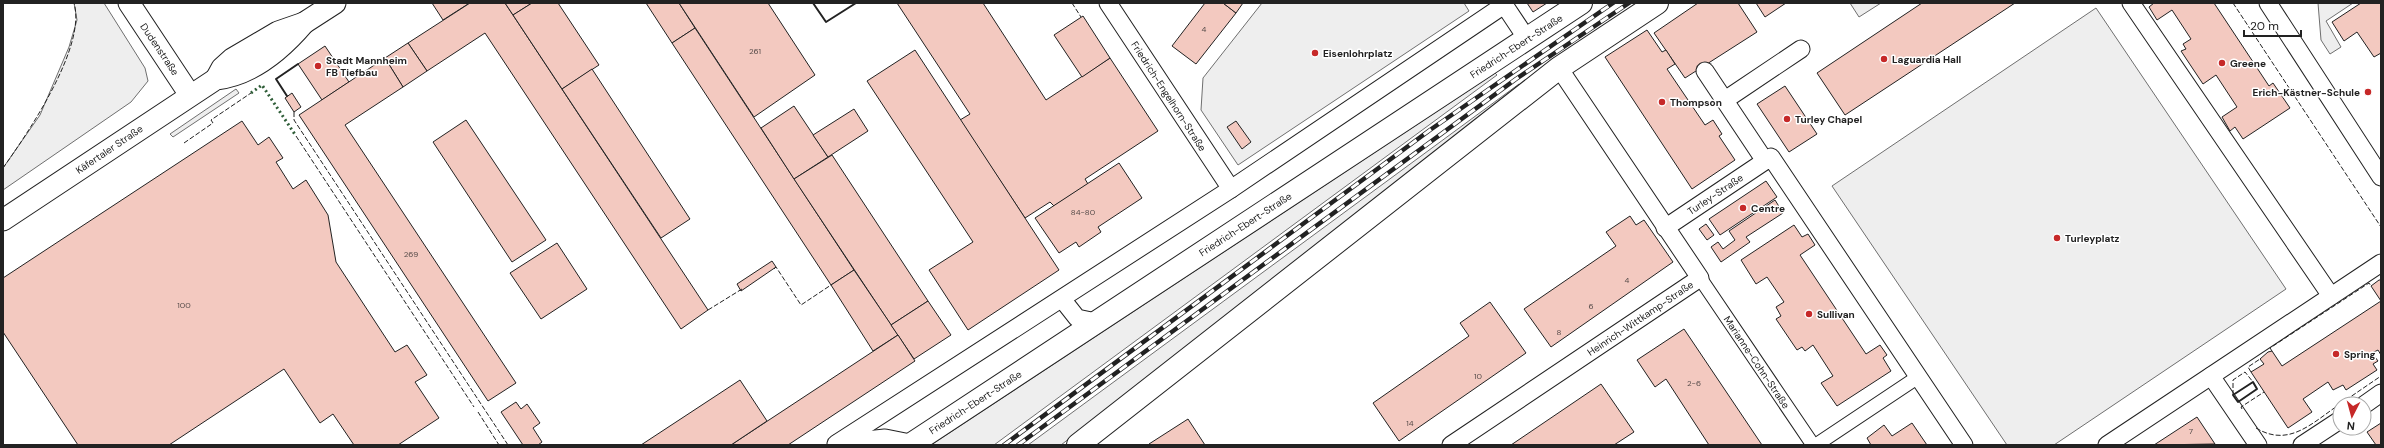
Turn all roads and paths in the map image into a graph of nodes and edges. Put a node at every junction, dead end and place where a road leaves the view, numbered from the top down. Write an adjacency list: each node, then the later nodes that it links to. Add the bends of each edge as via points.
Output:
1 (129, 3): 13 (street, Dudenstraße)
2 (335, 3): 13 (street, Käfertaler Straße, via 304,23 278,50 242,74 216,79)
3 (1108, 3): 17 (street, Friedrich-Engelhorn-Straße)
4 (1581, 3): 9 (main road, Friedrich-Ebert-Straße)
5 (1657, 3): 11 (main road)
6 (2130, 3): 22 (street)
7 (2268, 3): 16 (street)
8 (1504, 4): 9 (street); 17 (street)
9 (1527, 39): 24 (main road, Friedrich-Ebert-Straße)
10 (1801, 49): 14 (street)
11 (1559, 68): 19 (street, Heinrich-Wittkamp-Straße); 34 (main road)
12 (1705, 71): 14 (street)
13 (190, 96): 18 (street, Käfertaler Straße)
14 (1725, 100): 15 (street)
15 (1765, 161): 19 (street, Turley-Straße); 26 (street, via 1771,157)
16 (2381, 177)
17 (1231, 189): 23 (street)
18 (3, 220)
19 (1665, 228): 21 (street, Heinrich-Wittkamp-Straße)
20 (2381, 263): 22 (street)
21 (1700, 278): 35 (street, Heinrich-Wittkamp-Straße); 36 (street, Marianne-Cohn-Straße)
22 (2331, 296): 25 (street)
23 (1062, 299): 24 (street, via 1077,318); 31 (street)
24 (1096, 322): 33 (main road, Friedrich-Ebert-Straße)
25 (2211, 376): 30 (street); 38 (street)
26 (1918, 377): 36 (street); 37 (street)
27 (2381, 393): 28 (street)
28 (2372, 399)
29 (2332, 425): 39 (street)
30 (2109, 444)
31 (835, 445)
32 (839, 445): 33 (street, via 885,440)
33 (910, 445)
34 (1078, 445)
35 (1451, 445)
36 (1815, 445)
37 (1964, 445)
38 (2258, 445)
39 (2302, 445)

